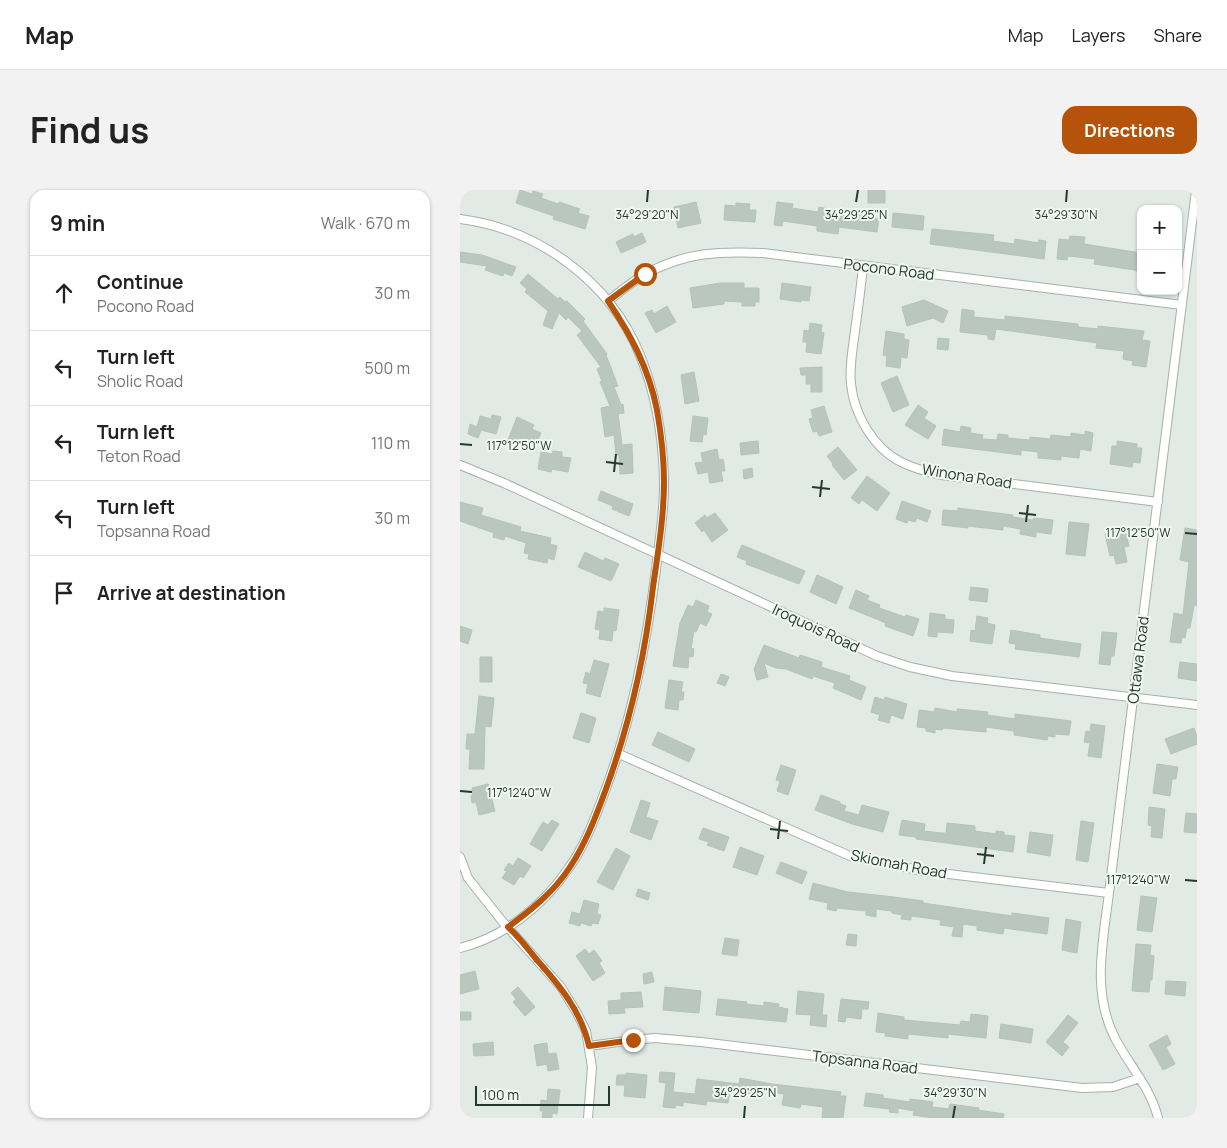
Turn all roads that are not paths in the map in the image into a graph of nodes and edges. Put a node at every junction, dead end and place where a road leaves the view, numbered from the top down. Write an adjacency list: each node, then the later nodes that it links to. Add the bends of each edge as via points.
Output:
1 (1196, 190): 5 (street, Ottawa Road)
2 (460, 219): 4 (street, via 497,226 547,248 588,280)
3 (863, 266): 4 (street, Pocono Road, via 763,253 700,254 675,260 645,274); 5 (street, Pocono Road); 7 (street, Winona Road, via 852,354 854,400 869,433 899,461 941,475)
4 (608, 301): 8 (street, via 640,354 656,408 664,480)
5 (1182, 305): 7 (street, Ottawa Road)
6 (460, 465): 8 (street, Iroquois Road)
7 (1158, 502): 9 (street, Ottawa Road)
8 (658, 555): 9 (street, Iroquois Road, via 877,656 910,667 952,676); 11 (street, via 640,672)
9 (1134, 697): 10 (street, Iroquois Road); 13 (street, Ottawa Road)
10 (1197, 705)
11 (619, 754): 13 (street, Skiomah Road, via 850,856 923,872); 14 (street, via 584,845 569,869 549,893)
12 (460, 857): 14 (street, via 468,878)
13 (1109, 892): 17 (street, Ottawa Road, via 1102,949 1102,1000 1115,1038)
14 (508, 927): 15 (street); 16 (street, via 566,993 586,1031)
15 (460, 948)
16 (589, 1046): 17 (street, Topsanna Road, via 656,1038 1082,1088 1113,1086); 18 (street, via 592,1067)
17 (1140, 1078): 19 (street, Ottawa Road)
18 (588, 1118)
19 (1158, 1118)

